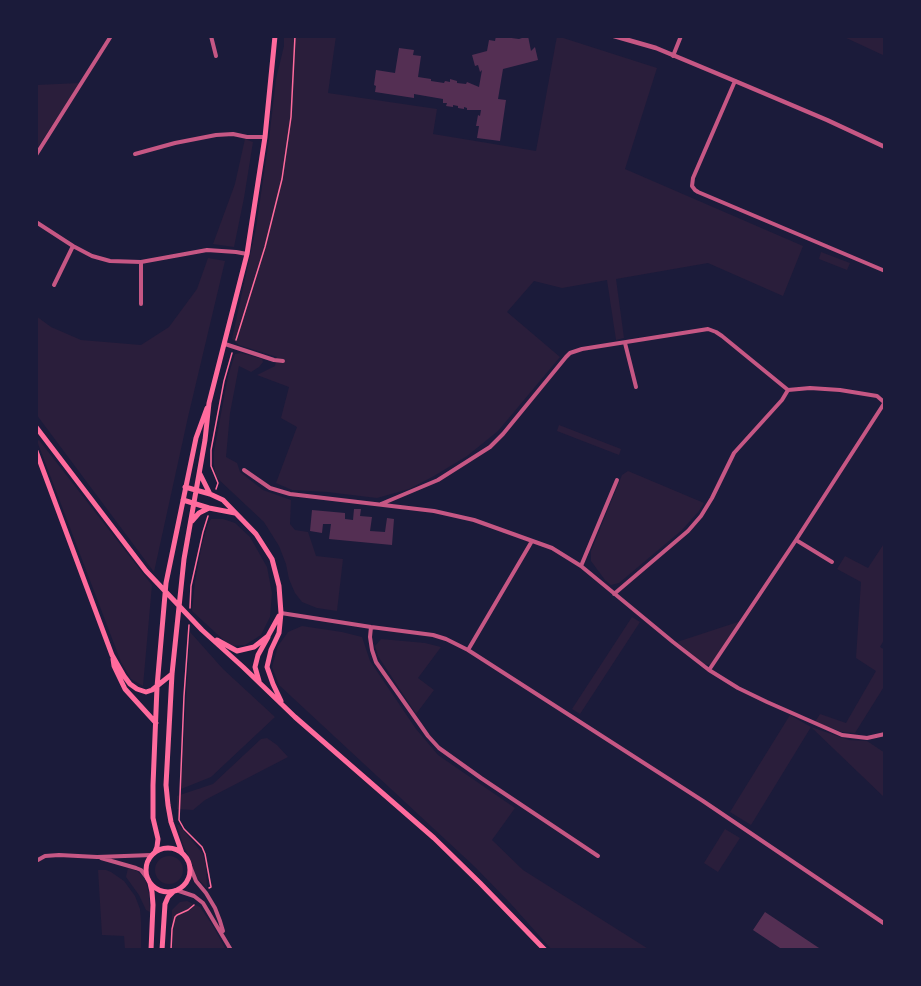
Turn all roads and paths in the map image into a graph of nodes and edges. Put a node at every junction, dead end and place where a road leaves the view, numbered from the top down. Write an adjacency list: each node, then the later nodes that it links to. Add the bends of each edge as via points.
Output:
1 (111, 36): 11 (street)
2 (211, 36): 6 (street)
3 (275, 36): 9 (main road)
4 (614, 36): 7 (street)
5 (681, 36): 7 (street)
6 (216, 56)
7 (674, 56): 8 (street)
8 (735, 81): 10 (street); 17 (street, via 692,186 698,192)
9 (264, 137): 12 (street, via 216,135); 15 (main road)
10 (885, 147)
11 (36, 154)
12 (135, 154)
13 (36, 222): 14 (street)
14 (73, 246): 16 (street, via 110,261); 18 (street)
15 (247, 254): 16 (street, via 207,250); 20 (main road)
16 (141, 262): 19 (street)
17 (885, 271)
18 (54, 285)
19 (141, 304)
20 (224, 343): 22 (street); 26 (main road)
21 (625, 343): 23 (street); 24 (street, via 708,329); 37 (street, via 570,353 490,447 438,480)
22 (283, 361)
23 (636, 387)
24 (788, 390): 25 (street, via 840,390 877,396); 45 (street, via 734,453 712,498 688,531)
25 (885, 402): 41 (street)
26 (209, 403): 30 (main road); 32 (main road)
27 (36, 427): 48 (main road, via 146,571)
28 (36, 451): 51 (main road)
29 (244, 470): 37 (street, via 290,495)
30 (200, 472): 33 (main road); 34 (main road)
31 (617, 480): 44 (street)
32 (185, 487): 33 (main road); 35 (main road)
33 (196, 490): 34 (main road); 36 (main road)
34 (210, 494): 39 (main road)
35 (183, 500): 36 (main road); 55 (main road, via 166,583)
36 (194, 504): 38 (main road); 40 (main road)
37 (380, 504): 42 (street, via 474,520)
38 (209, 508): 39 (main road); 40 (main road)
39 (237, 513): 46 (main road, via 272,559)
40 (190, 523): 53 (main road)
41 (796, 540): 43 (street); 52 (street)
42 (532, 541): 44 (street); 50 (street)
43 (832, 562)
44 (581, 566): 45 (street)
45 (614, 594): 52 (street)
46 (281, 613): 47 (street); 49 (main road); 56 (main road, via 279,633 267,667)
47 (371, 627): 50 (street, via 432,635); 61 (street, via 376,662 439,748)
48 (208, 635): 49 (main road, via 237,651 254,647); 54 (main road)
49 (268, 636): 54 (main road, via 255,668)
50 (468, 650): 67 (street)
51 (112, 655): 55 (main road, via 137,689 146,692); 57 (main road, via 125,689)
52 (709, 670): 58 (street, via 834,732 857,737)
53 (172, 674): 55 (main road); 60 (main road, via 167,795)
54 (259, 682): 56 (main road)
55 (157, 687): 57 (main road)
56 (284, 706): 72 (main road, via 434,838)
57 (156, 723): 59 (main road, via 152,809 158,839)
58 (885, 735)
59 (153, 853): 60 (main road, via 168,848); 62 (street); 65 (main road, via 146,866)
60 (182, 853): 64 (main road)
61 (598, 856)
62 (97, 857): 63 (street, via 59,855); 65 (street, via 141,870)
63 (36, 861)
64 (190, 866): 66 (main road, via 185,885); 68 (street, via 215,908)
65 (149, 880): 66 (main road, via 160,891); 69 (main road, via 153,898)
66 (175, 891): 68 (street, via 199,899); 70 (main road, via 165,904)
67 (885, 924)
68 (224, 935): 71 (street)
69 (151, 950)
70 (162, 950)
71 (231, 950)
72 (544, 950)

